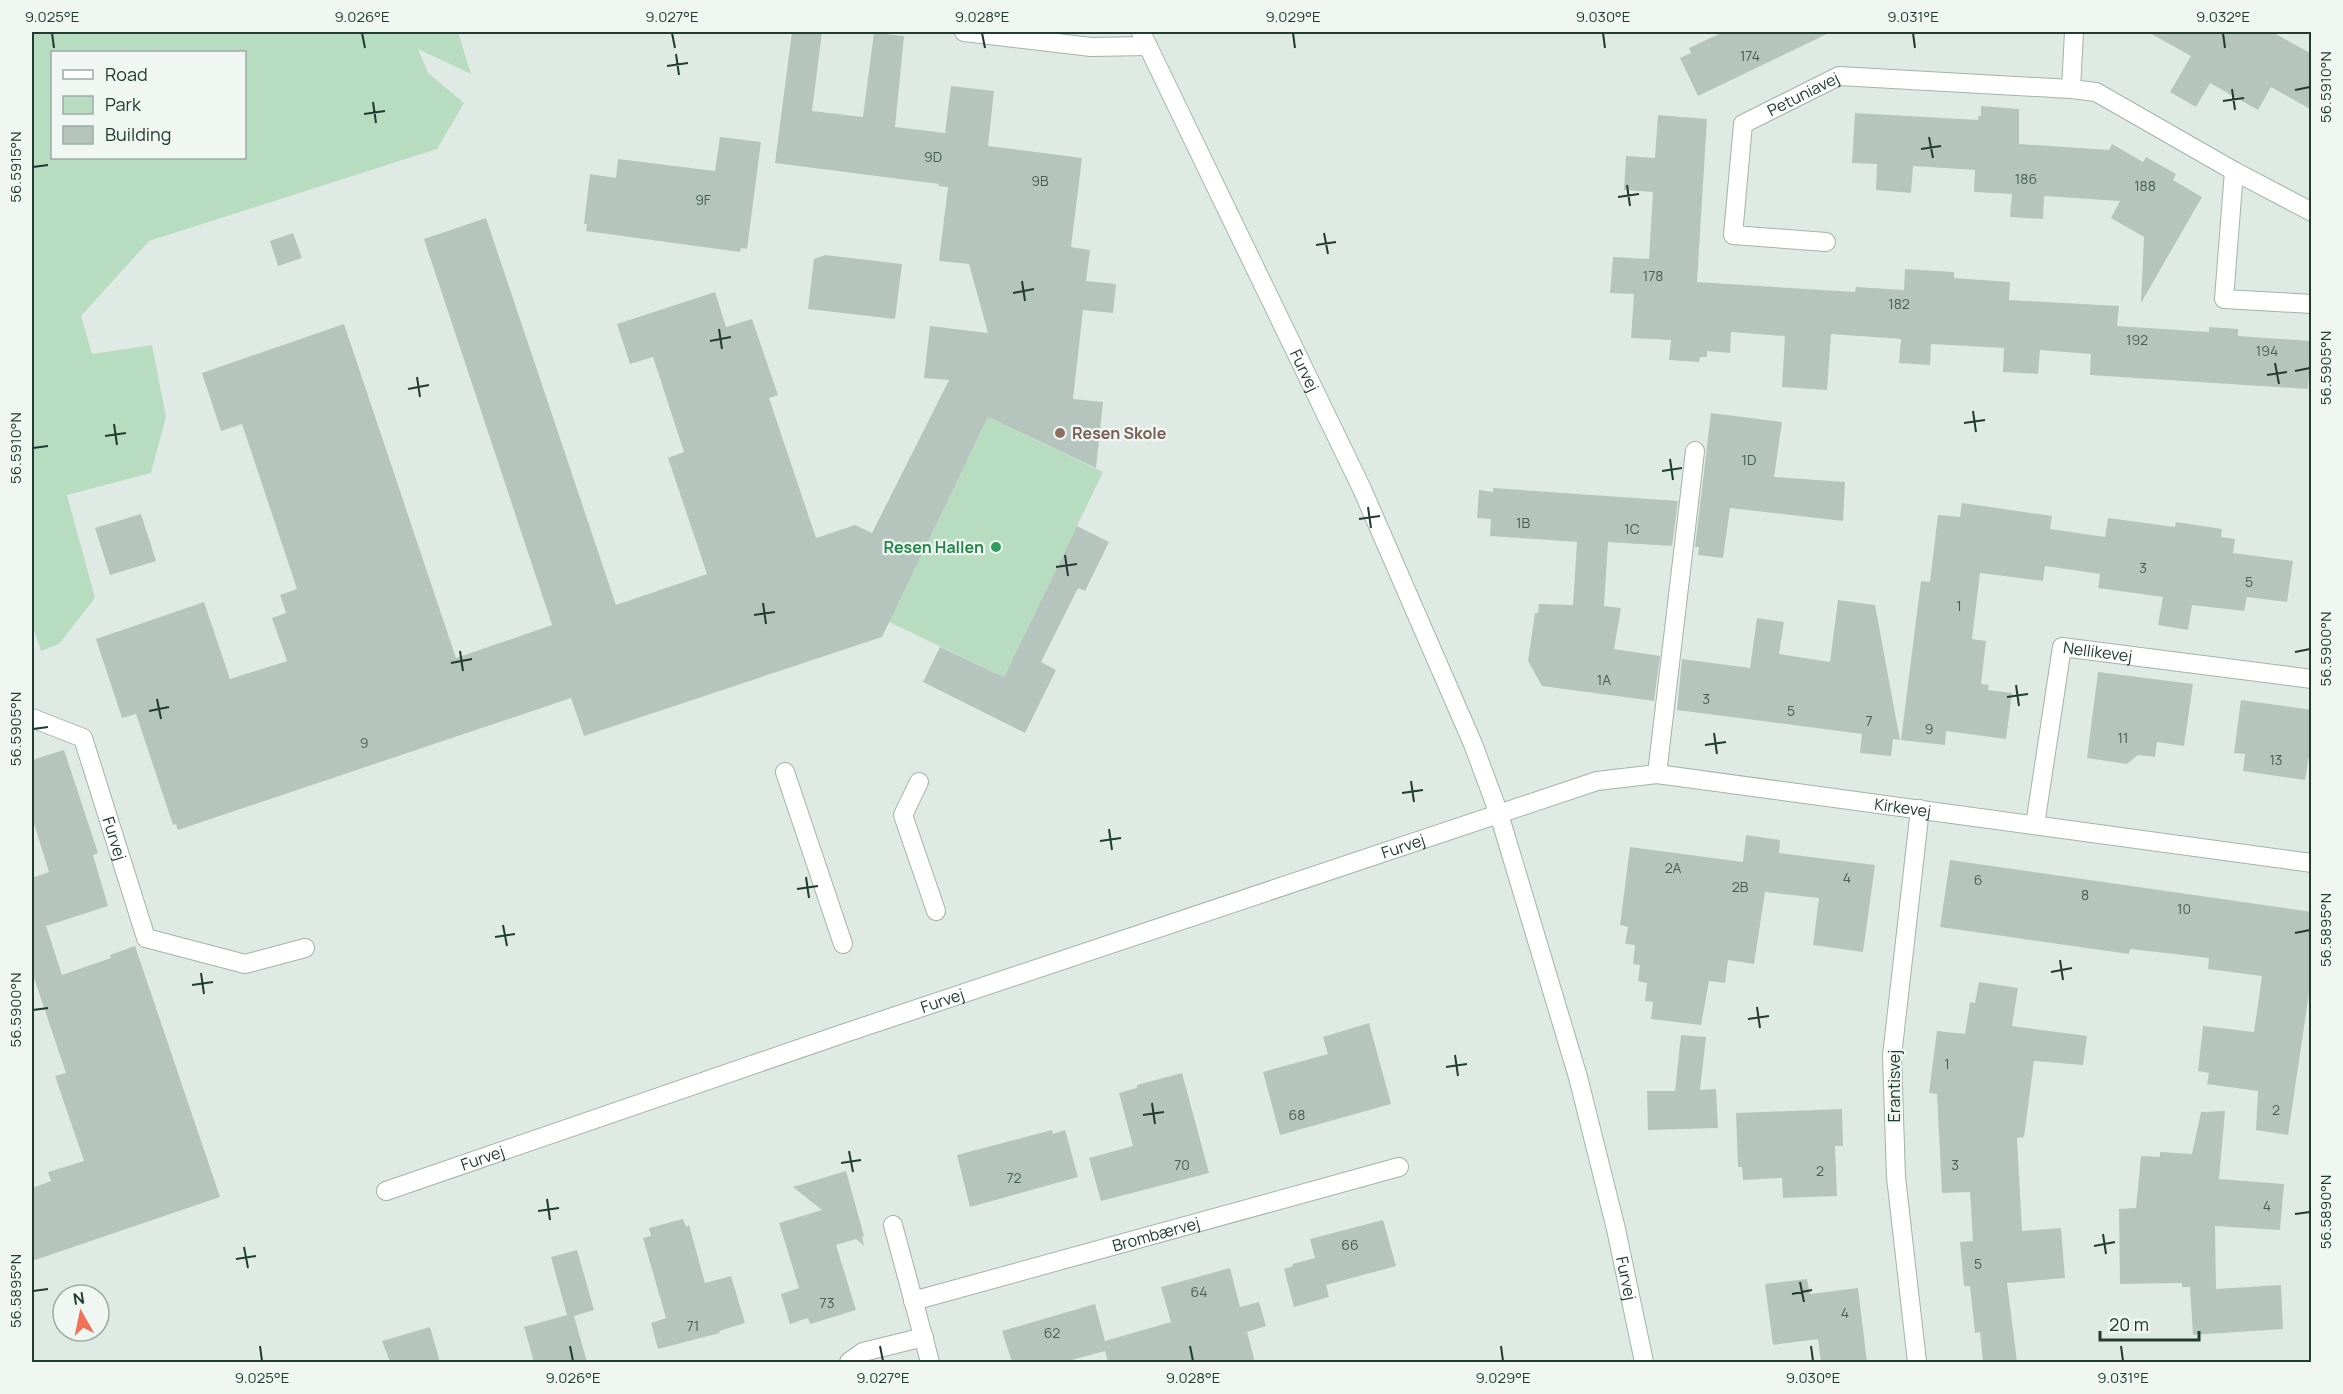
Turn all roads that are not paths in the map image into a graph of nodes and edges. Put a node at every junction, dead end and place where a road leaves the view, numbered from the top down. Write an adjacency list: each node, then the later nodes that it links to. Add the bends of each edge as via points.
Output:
1 (963, 32): 3 (street, via 1091,47)
2 (2074, 32): 4 (street)
3 (1145, 39): 16 (street, Furvej, via 1362,489 1473,744)
4 (2071, 89): 5 (street, Petuniavej, via 2096,92); 7 (street, Petuniavej, via 1839,76 1743,124 1733,235)
5 (2234, 171): 6 (street, Petuniavej); 8 (street, via 2224,299)
6 (2312, 212)
7 (1826, 242)
8 (2312, 304)
9 (1695, 451): 13 (street)
10 (2312, 679): 17 (street, Nellikevej, via 2062,647)
11 (32, 718): 21 (street, Furvej, via 83,738 146,938 245,964)
12 (785, 772): 20 (street)
13 (1657, 774): 15 (street, Kirkevej); 16 (street, Kirkevej, via 1596,781)
14 (919, 782): 19 (street, via 903,815)
15 (1920, 809): 17 (street, Kirkevej); 30 (street, Erantisvej, via 1893,1056 1896,1176)
16 (1499, 814): 23 (street, Furvej); 29 (street, Furvej, via 1578,1077)
17 (2035, 825): 18 (street, Kirkevej)
18 (2312, 863)
19 (936, 911)
20 (843, 944)
21 (305, 948)
22 (1399, 1167): 25 (street, Brombærvej)
23 (386, 1191)
24 (893, 1225): 25 (street)
25 (914, 1301): 26 (street)
26 (924, 1337): 27 (street, via 863,1353); 28 (street)
27 (849, 1362)
28 (930, 1362)
29 (1644, 1362)
30 (1917, 1362)

